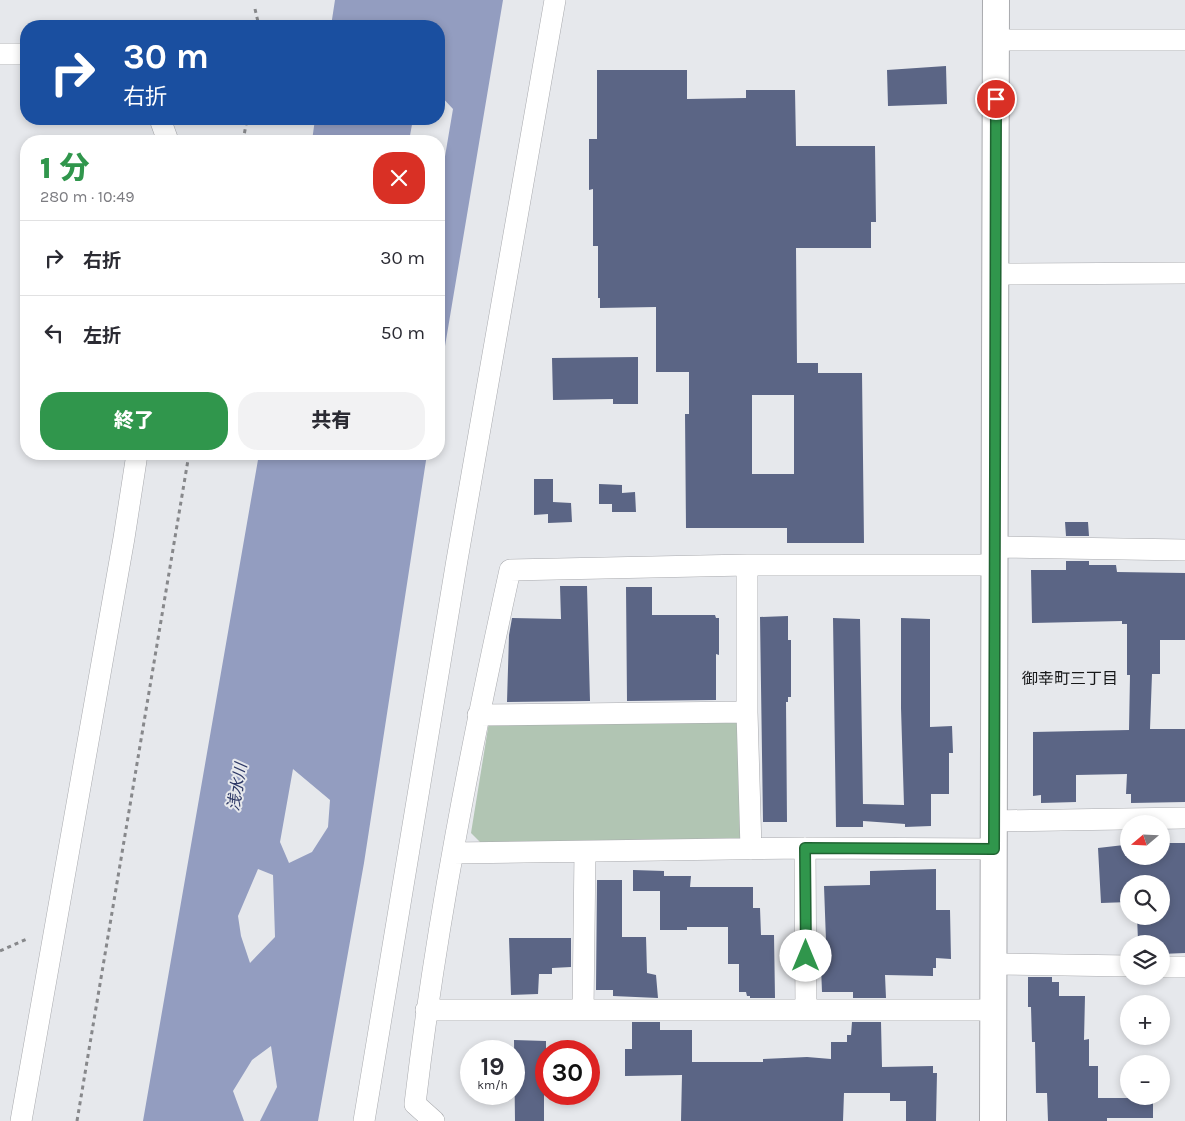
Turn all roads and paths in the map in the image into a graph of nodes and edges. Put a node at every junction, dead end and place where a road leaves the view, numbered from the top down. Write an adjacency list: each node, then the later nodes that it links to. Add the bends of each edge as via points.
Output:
1 (555, 0): 35 (street)
2 (996, 0): 5 (street)
3 (255, 9): 4 (path)
4 (258, 20)
5 (996, 40): 6 (street); 9 (street)
6 (1185, 40)
7 (0, 54): 8 (street)
8 (20, 54)
9 (996, 274): 10 (street); 14 (street)
10 (1185, 274)
11 (136, 460): 33 (street)
12 (187, 460): 34 (path)
13 (1185, 550): 14 (street)
14 (995, 556): 15 (street); 19 (street)
15 (747, 565): 16 (street); 17 (street, via 510,570)
16 (747, 712): 17 (street); 22 (street)
17 (478, 714): 24 (street)
18 (1185, 818): 19 (street)
19 (994, 821): 21 (street)
20 (805, 848): 21 (street); 22 (street); 31 (street)
21 (994, 849): 25 (street)
22 (751, 850): 23 (street)
23 (585, 852): 24 (street); 30 (street)
24 (453, 853): 29 (street)
25 (994, 964): 26 (street); 32 (street)
26 (1120, 966)
27 (1170, 967): 28 (street)
28 (1185, 967)
29 (426, 1010): 30 (street); 36 (street, via 415,1104)
30 (583, 1010): 31 (street)
31 (806, 1010): 32 (street)
32 (993, 1010): 37 (street)
33 (21, 1121)
34 (77, 1121)
35 (364, 1121)
36 (434, 1121)
37 (993, 1121)

